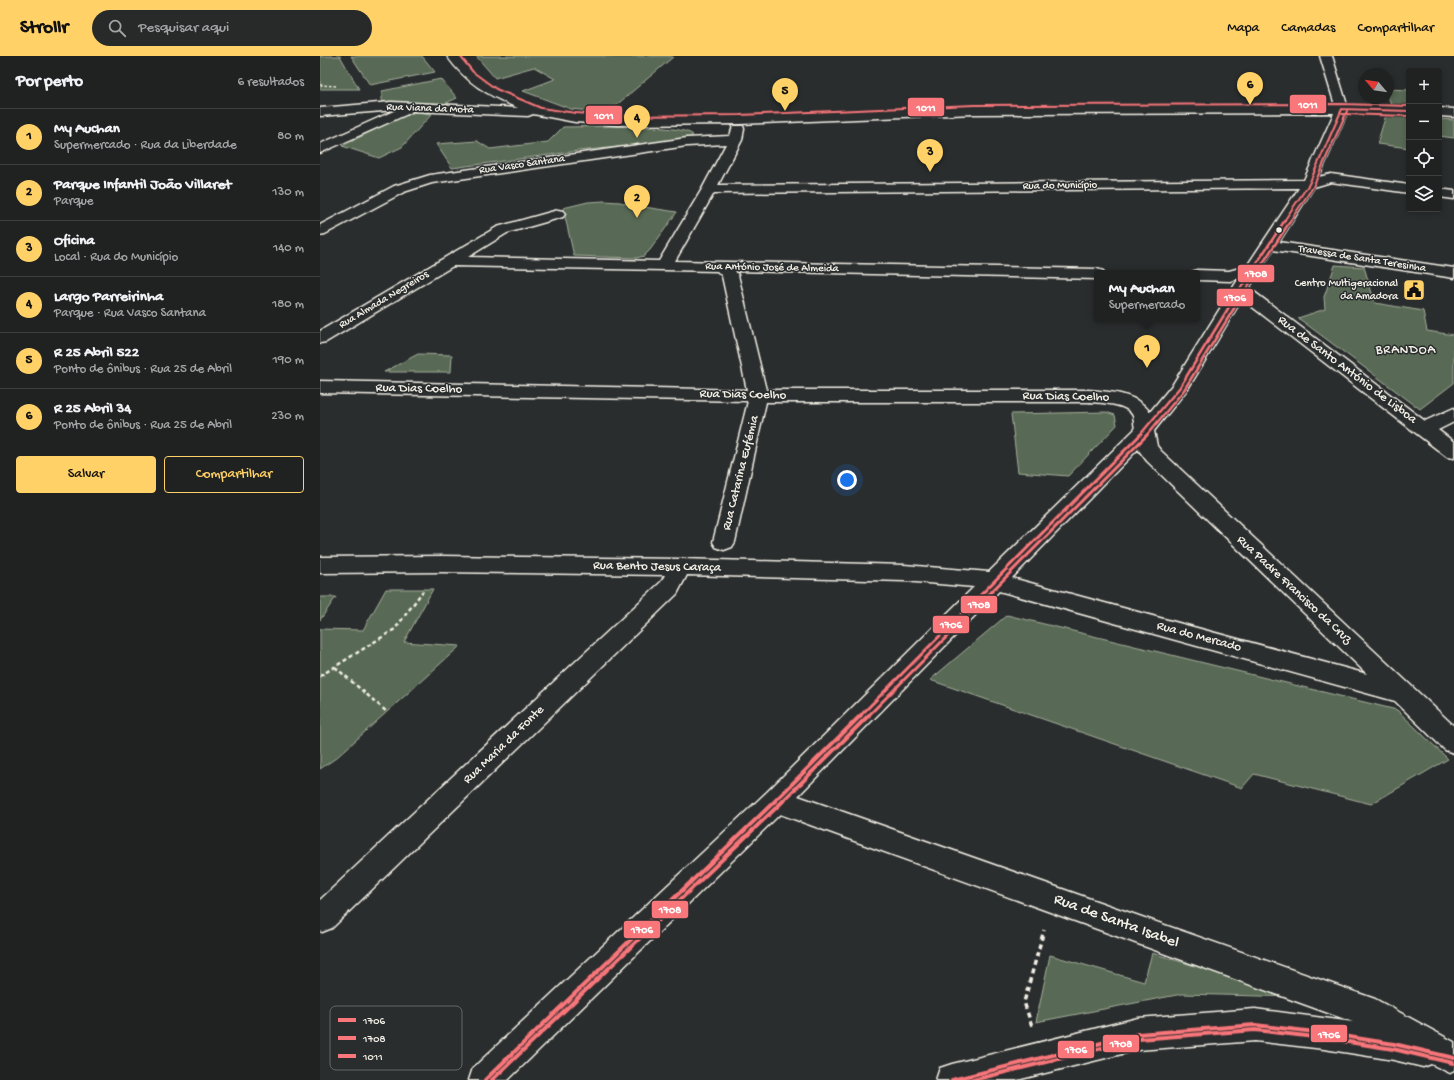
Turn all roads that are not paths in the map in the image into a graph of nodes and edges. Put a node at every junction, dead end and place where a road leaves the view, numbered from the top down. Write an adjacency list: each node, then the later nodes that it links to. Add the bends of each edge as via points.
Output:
1 (453, 56): 8 (street, via 470,76 494,93)
2 (1326, 56): 4 (street)
3 (412, 107): 6 (street, Rua Viana da Mota, via 391,106); 8 (street, Rua Viana da Mota); 12 (street)
4 (1342, 109): 5 (street); 10 (street, via 974,110); 13 (street)
5 (1406, 111)
6 (320, 112)
7 (1442, 112): 9 (street)
8 (540, 113): 10 (street, via 618,121)
9 (1454, 113)
10 (740, 120): 11 (street)
11 (735, 140): 14 (street); 19 (street, Rua Vasco Santana, via 687,142 430,179 399,189)
12 (320, 149)
13 (1309, 184): 14 (street, Rua do Município); 15 (street, Rua do Município, via 1331,178); 20 (street)
14 (709, 189): 22 (street)
15 (1406, 189)
16 (1442, 193): 17 (street)
17 (1454, 195)
18 (558, 214): 21 (street, Rua Almada Negreiros, via 502,230)
19 (320, 231)
20 (1269, 245): 24 (street); 25 (street, Travessa de Santa Teresinha)
21 (448, 261): 22 (street, Rua António José de Almeida); 30 (street, Rua Almada Negreiros)
22 (664, 266): 23 (street, Rua António José de Almeida)
23 (722, 267): 26 (street, Rua António José de Almeida); 33 (street, Rua Catarina Eufémia, via 730,275)
24 (1254, 269): 27 (street, via 1230,276); 28 (street)
25 (1454, 273)
26 (1094, 274)
27 (1200, 275)
28 (1240, 289): 35 (street, Rua de Santo António de Lisboa); 36 (street, via 1180,387)
29 (320, 324): 30 (street)
30 (338, 328): 31 (street, Rua Almada Negreiros)
31 (320, 338)
32 (320, 387): 33 (street, Rua Dias Coelho)
33 (758, 396): 36 (street, Rua Dias Coelho, via 1104,396 1135,406 1142,414); 38 (street, Rua Catarina Eufémia)
34 (1454, 414): 35 (street)
35 (1424, 429): 37 (street, Rua de Santo António de Lisboa)
36 (1144, 432): 41 (street); 42 (street, Rua Padre Francisco da Cruz, via 1147,448 1154,456)
37 (1454, 452)
38 (724, 542)
39 (320, 565): 40 (street, Rua Bento Jesus Caraça)
40 (680, 567): 41 (street, Rua Bento Jesus Caraça, via 904,573); 45 (street, Rua Maria da Fonte, via 669,588)
41 (994, 581): 42 (street, Rua do Mercado); 44 (street)
42 (1404, 694): 43 (street, Rua Padre Francisco da Cruz)
43 (1454, 742)
44 (776, 800): 46 (street, Rua de Santa Isabel, via 1364,1010); 47 (street)
45 (322, 918)
46 (1452, 1057): 48 (street, via 1394,1044 1255,1025 1138,1034)
47 (485, 1080)
48 (952, 1080)

